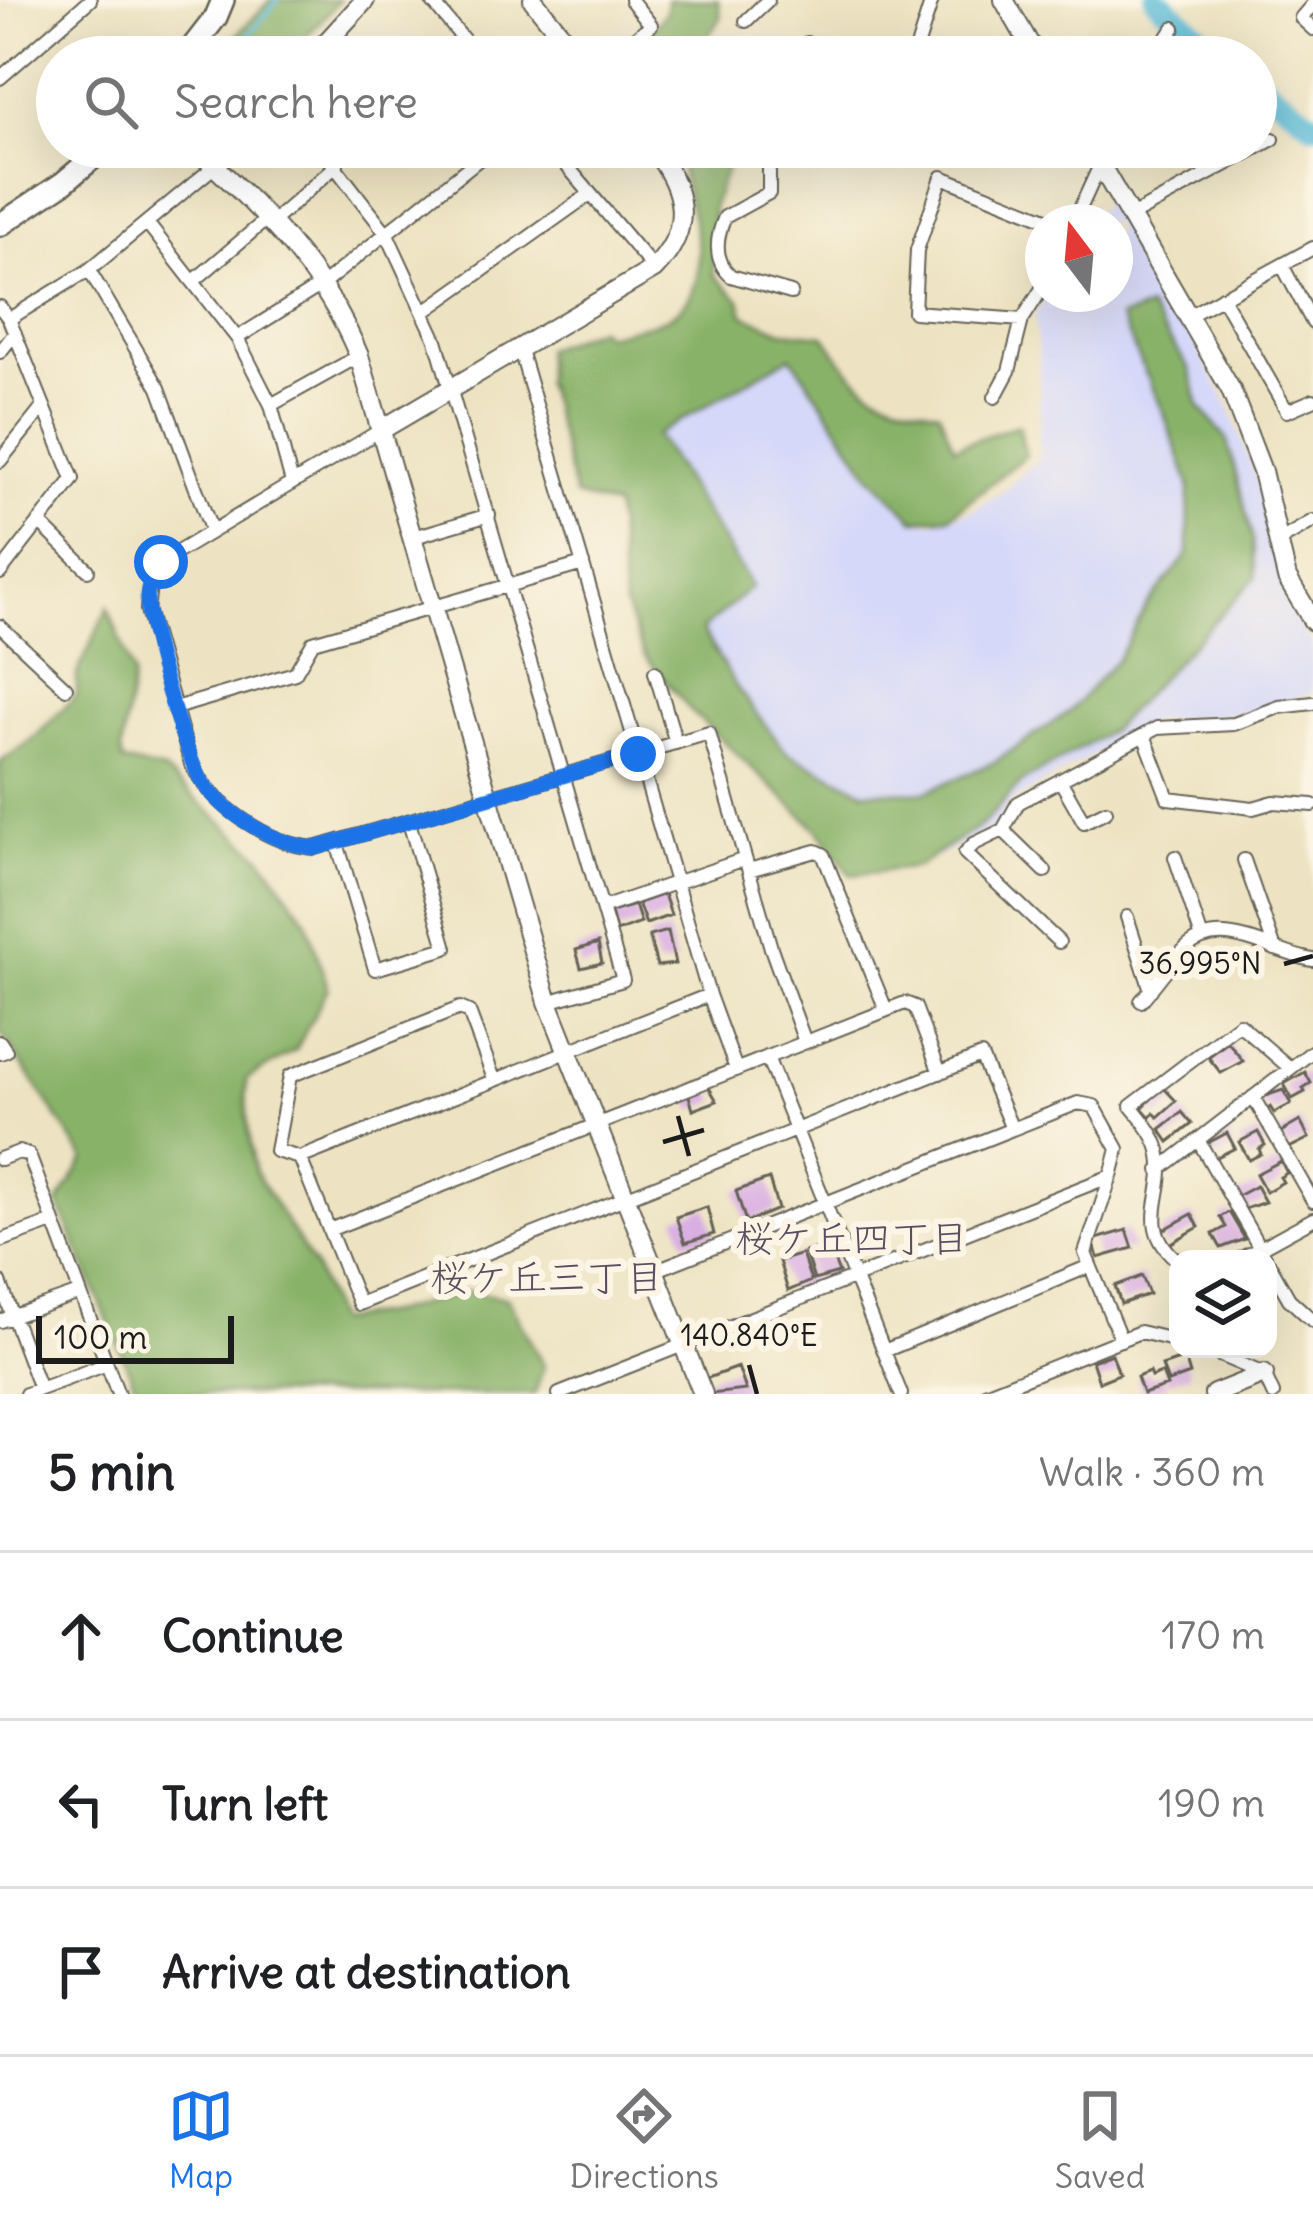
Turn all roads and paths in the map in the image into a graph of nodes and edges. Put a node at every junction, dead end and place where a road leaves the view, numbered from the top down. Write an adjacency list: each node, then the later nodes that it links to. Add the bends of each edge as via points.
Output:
1 (90, 0): 14 (street)
2 (223, 0): 15 (main road)
3 (365, 0): 16 (street)
4 (430, 0): 17 (street)
5 (532, 0): 18 (street)
6 (631, 0): 19 (street, via 651,25)
7 (768, 0): 11 (street)
8 (932, 0): 20 (street)
9 (1004, 0): 21 (street)
10 (1313, 4): 13 (street, via 1301,18)
11 (746, 21)
12 (1174, 28): 22 (street)
13 (1313, 29)
14 (45, 36)
15 (201, 36)
16 (332, 36)
17 (460, 36)
18 (562, 36)
19 (638, 36)
20 (921, 36)
21 (1025, 36)
22 (1168, 36)
23 (36, 43): 24 (street)
24 (2, 70)
25 (81, 168): 45 (main road)
26 (213, 168): 44 (street)
27 (217, 168): 43 (street)
28 (329, 168): 43 (street)
29 (339, 168): 46 (street)
30 (468, 168): 46 (street)
31 (568, 168): 37 (street)
32 (669, 168): 49 (street, via 681,221 670,253)
33 (770, 168): 53 (street, via 769,193 725,217 716,249 731,276)
34 (1090, 168): 38 (street)
35 (1103, 168): 39 (street)
36 (1220, 168): 41 (street)
37 (590, 194): 49 (street); 56 (street)
38 (1079, 204)
39 (1124, 204)
40 (1025, 210): 60 (street, via 943,177 917,250 914,312)
41 (1133, 215)
42 (1133, 219): 58 (street)
43 (270, 220): 51 (street); 52 (street)
44 (146, 223): 50 (street); 51 (street)
45 (0, 225)
46 (387, 234): 52 (street); 56 (street)
47 (1313, 248): 48 (street)
48 (1282, 265): 54 (street); 61 (street)
49 (654, 269): 64 (street)
50 (89, 270): 59 (street); 78 (street, via 159,388)
51 (195, 280): 63 (street)
52 (323, 284): 63 (street); 66 (street)
53 (791, 293)
54 (1222, 297): 58 (street); 69 (street, via 1286,411)
55 (0, 307): 59 (street)
56 (424, 312): 67 (street)
57 (1027, 312): 60 (street)
58 (1190, 315): 80 (street, via 1250,436)
59 (9, 319): 62 (street)
60 (1022, 320): 68 (street)
61 (1313, 323)
62 (15, 333): 65 (street); 71 (street)
63 (237, 338): 70 (street)
64 (520, 350): 67 (street); 81 (street)
65 (0, 352)
66 (359, 356): 70 (street); 72 (street)
67 (453, 388): 72 (street); 75 (street)
68 (995, 398)
69 (1313, 400)
70 (271, 405): 74 (street)
71 (44, 406): 73 (street); 77 (street, via 73,479)
72 (381, 430): 74 (street); 79 (street)
73 (0, 461)
74 (292, 483): 78 (street)
75 (489, 515): 79 (street); 84 (street)
76 (1313, 521): 80 (street)
77 (39, 522): 82 (street); 83 (street)
78 (212, 532): 91 (street, via 161,562 147,595)
79 (414, 537): 85 (street)
80 (1277, 542): 86 (street)
81 (583, 564): 84 (street); 94 (street)
82 (88, 569)
83 (0, 573)
84 (509, 585): 85 (street); 95 (street)
85 (435, 607): 91 (street, via 313,642 295,674); 97 (street)
86 (1313, 621)
87 (0, 626): 89 (street)
88 (656, 672): 93 (street)
89 (66, 688)
90 (1313, 703): 92 (street)
91 (175, 708): 102 (street, via 191,764 214,797 296,847)
92 (1144, 735): 96 (street); 98 (street, via 1168,798)
93 (676, 743): 94 (street); 105 (street, via 709,733)
94 (638, 754): 95 (street); 107 (street)
95 (564, 776): 97 (street); 108 (street)
96 (1060, 780): 99 (street, via 1084,823); 101 (street, via 1018,803)
97 (488, 798): 100 (street); 115 (street)
98 (1313, 805)
99 (1106, 811)
100 (409, 822): 102 (street); 102 (street, via 446,948 375,969)
101 (1003, 830): 106 (street); 111 (street, via 965,853)
102 (337, 843)
103 (1174, 856): 110 (street)
104 (1244, 860): 112 (street)
105 (747, 865): 107 (street); 116 (street, via 823,854); 118 (street)
106 (1046, 871)
107 (674, 884): 108 (street); 114 (street)
108 (602, 908): 115 (street, via 623,980)
109 (1127, 916): 110 (street, via 1146,996)
110 (1202, 938): 112 (street, via 1232,935)
111 (1059, 942)
112 (1275, 950): 113 (street)
113 (1313, 960)
114 (709, 995): 119 (street); 124 (street)
115 (548, 1003): 119 (street)
116 (886, 1010): 118 (street); 125 (street, via 915,1007)
117 (0, 1042): 120 (street)
118 (805, 1042): 122 (street)
119 (566, 1051): 126 (street); 128 (street)
120 (0, 1053)
121 (1312, 1054): 123 (street)
122 (767, 1057): 124 (street); 129 (street)
123 (1290, 1068): 127 (street); 134 (street, via 1239,1024 1131,1106 1152,1134)
124 (736, 1070): 128 (street)
125 (940, 1072): 129 (street); 130 (street, via 981,1056)
126 (494, 1079): 132 (street); 132 (street, via 469,1012 460,1008 290,1076 276,1151)
127 (1253, 1097): 131 (street); 137 (street)
128 (596, 1125): 136 (street); 141 (street)
129 (796, 1130): 136 (street); 138 (street)
130 (1012, 1130): 135 (street, via 1078,1103 1094,1106 1118,1150); 138 (street)
131 (1198, 1140): 134 (street); 143 (street)
132 (300, 1158): 141 (street)
133 (0, 1160): 140 (street, via 29,1155)
134 (1159, 1170): 145 (street, via 1155,1226)
135 (1111, 1176): 146 (street, via 1085,1253); 148 (street)
136 (625, 1198): 141 (street, via 359,1304); 147 (street)
137 (1313, 1201)
138 (825, 1204): 147 (street); 148 (street)
139 (1313, 1219): 144 (street)
140 (52, 1222): 142 (street); 151 (street)
141 (329, 1230)
142 (0, 1241)
143 (1262, 1250)
144 (1273, 1250)
145 (1169, 1251)
146 (1090, 1266): 155 (street); 157 (street)
147 (654, 1271): 156 (street)
148 (854, 1276): 156 (street); 157 (street)
149 (1277, 1278): 153 (street)
150 (0, 1282): 152 (street)
151 (80, 1293): 152 (street); 159 (street)
152 (7, 1319): 161 (street)
153 (1313, 1322)
154 (1169, 1339): 155 (street, via 1140,1332)
155 (1121, 1340): 162 (street)
156 (683, 1344): 165 (street); 166 (street)
157 (884, 1351): 167 (street)
158 (1226, 1358): 160 (street)
159 (107, 1364): 161 (street); 164 (street)
160 (1264, 1374): 168 (street); 169 (street)
161 (40, 1389): 163 (street)
162 (989, 1393)
163 (26, 1394)
164 (118, 1394)
165 (560, 1394)
166 (704, 1394)
167 (902, 1394)
168 (1214, 1394)
169 (1273, 1394)

